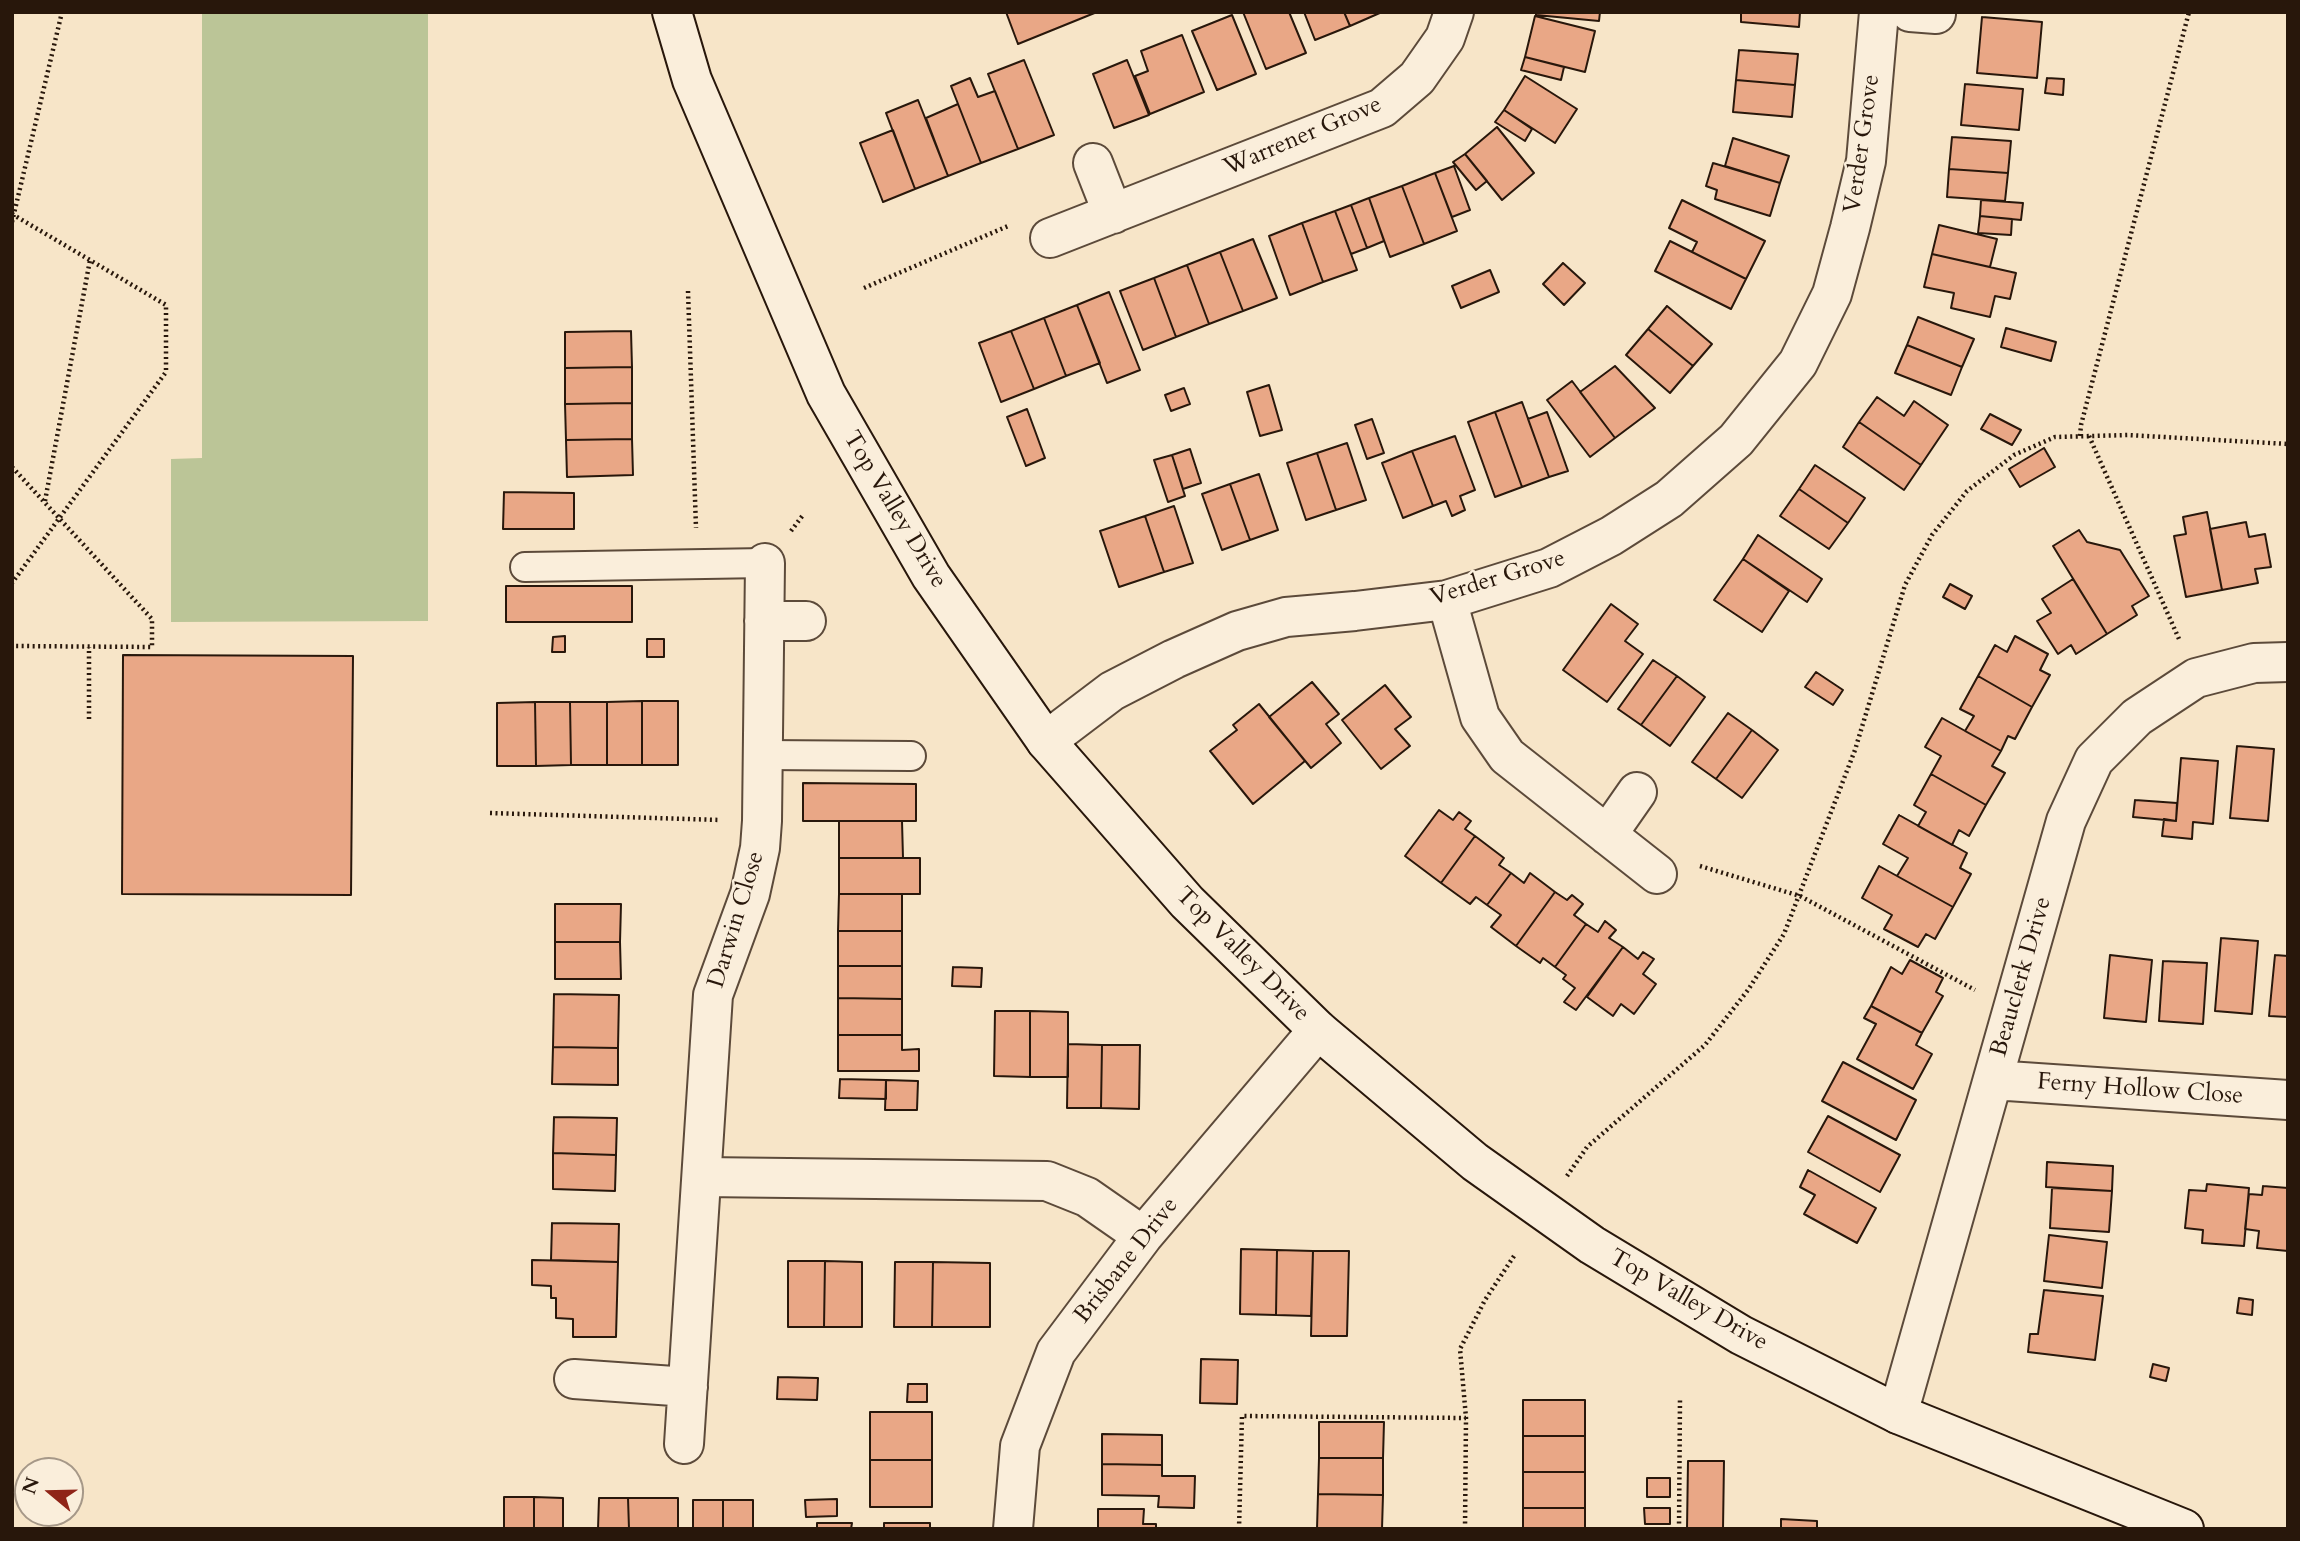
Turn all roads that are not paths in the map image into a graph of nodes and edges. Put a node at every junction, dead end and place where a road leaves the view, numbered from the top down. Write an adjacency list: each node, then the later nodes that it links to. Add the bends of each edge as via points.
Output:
1 (672, 12): 13 (street, Top Valley Drive, via 692,80 827,394 932,576)
2 (1454, 12): 5 (street, Warrener Grove, via 1445,38 1417,78 1382,108)
3 (1879, 12): 9 (street, Verder Grove, via 1866,161 1832,294 1798,363 1737,440 1669,499 1549,568)
4 (1093, 163): 5 (street)
5 (1113, 214): 6 (street, Warrener Grove)
6 (1051, 238)
7 (765, 563): 8 (lane); 10 (street, Darwin Close)
8 (525, 567)
9 (1447, 600): 13 (street, Verder Grove, via 1286,617 1237,631 1112,691); 17 (street, via 1480,716 1500,746)
10 (764, 621): 11 (street); 14 (street, Darwin Close)
11 (806, 621)
12 (2288, 662): 20 (street, Beauclerk Drive, via 2254,663 2196,678 2137,718 2094,761 2066,821)
13 (1046, 741): 19 (street, Top Valley Drive, via 1187,902)
14 (763, 755): 15 (lane); 22 (street, Darwin Close, via 760,848 750,894 713,995)
15 (911, 756)
16 (1637, 792): 17 (street)
17 (1607, 835): 18 (street)
18 (1673, 869)
19 (1318, 1030): 23 (street, Brisbane Drive); 26 (street, Top Valley Drive, via 1475,1162 1592,1245 1741,1335)
20 (1993, 1080): 21 (street, Ferny Hollow Close); 26 (street, Beauclerk Drive)
21 (2288, 1100)
22 (702, 1177): 23 (street, via 1047,1181 1087,1197); 25 (street, Darwin Close)
23 (1143, 1236): 28 (street, Brisbane Drive, via 1056,1352 1020,1446)
24 (574, 1379): 25 (street)
25 (688, 1387): 27 (street, Darwin Close)
26 (1898, 1414): 29 (street, Top Valley Drive)
27 (684, 1444)
28 (1013, 1529)
29 (2184, 1529)

